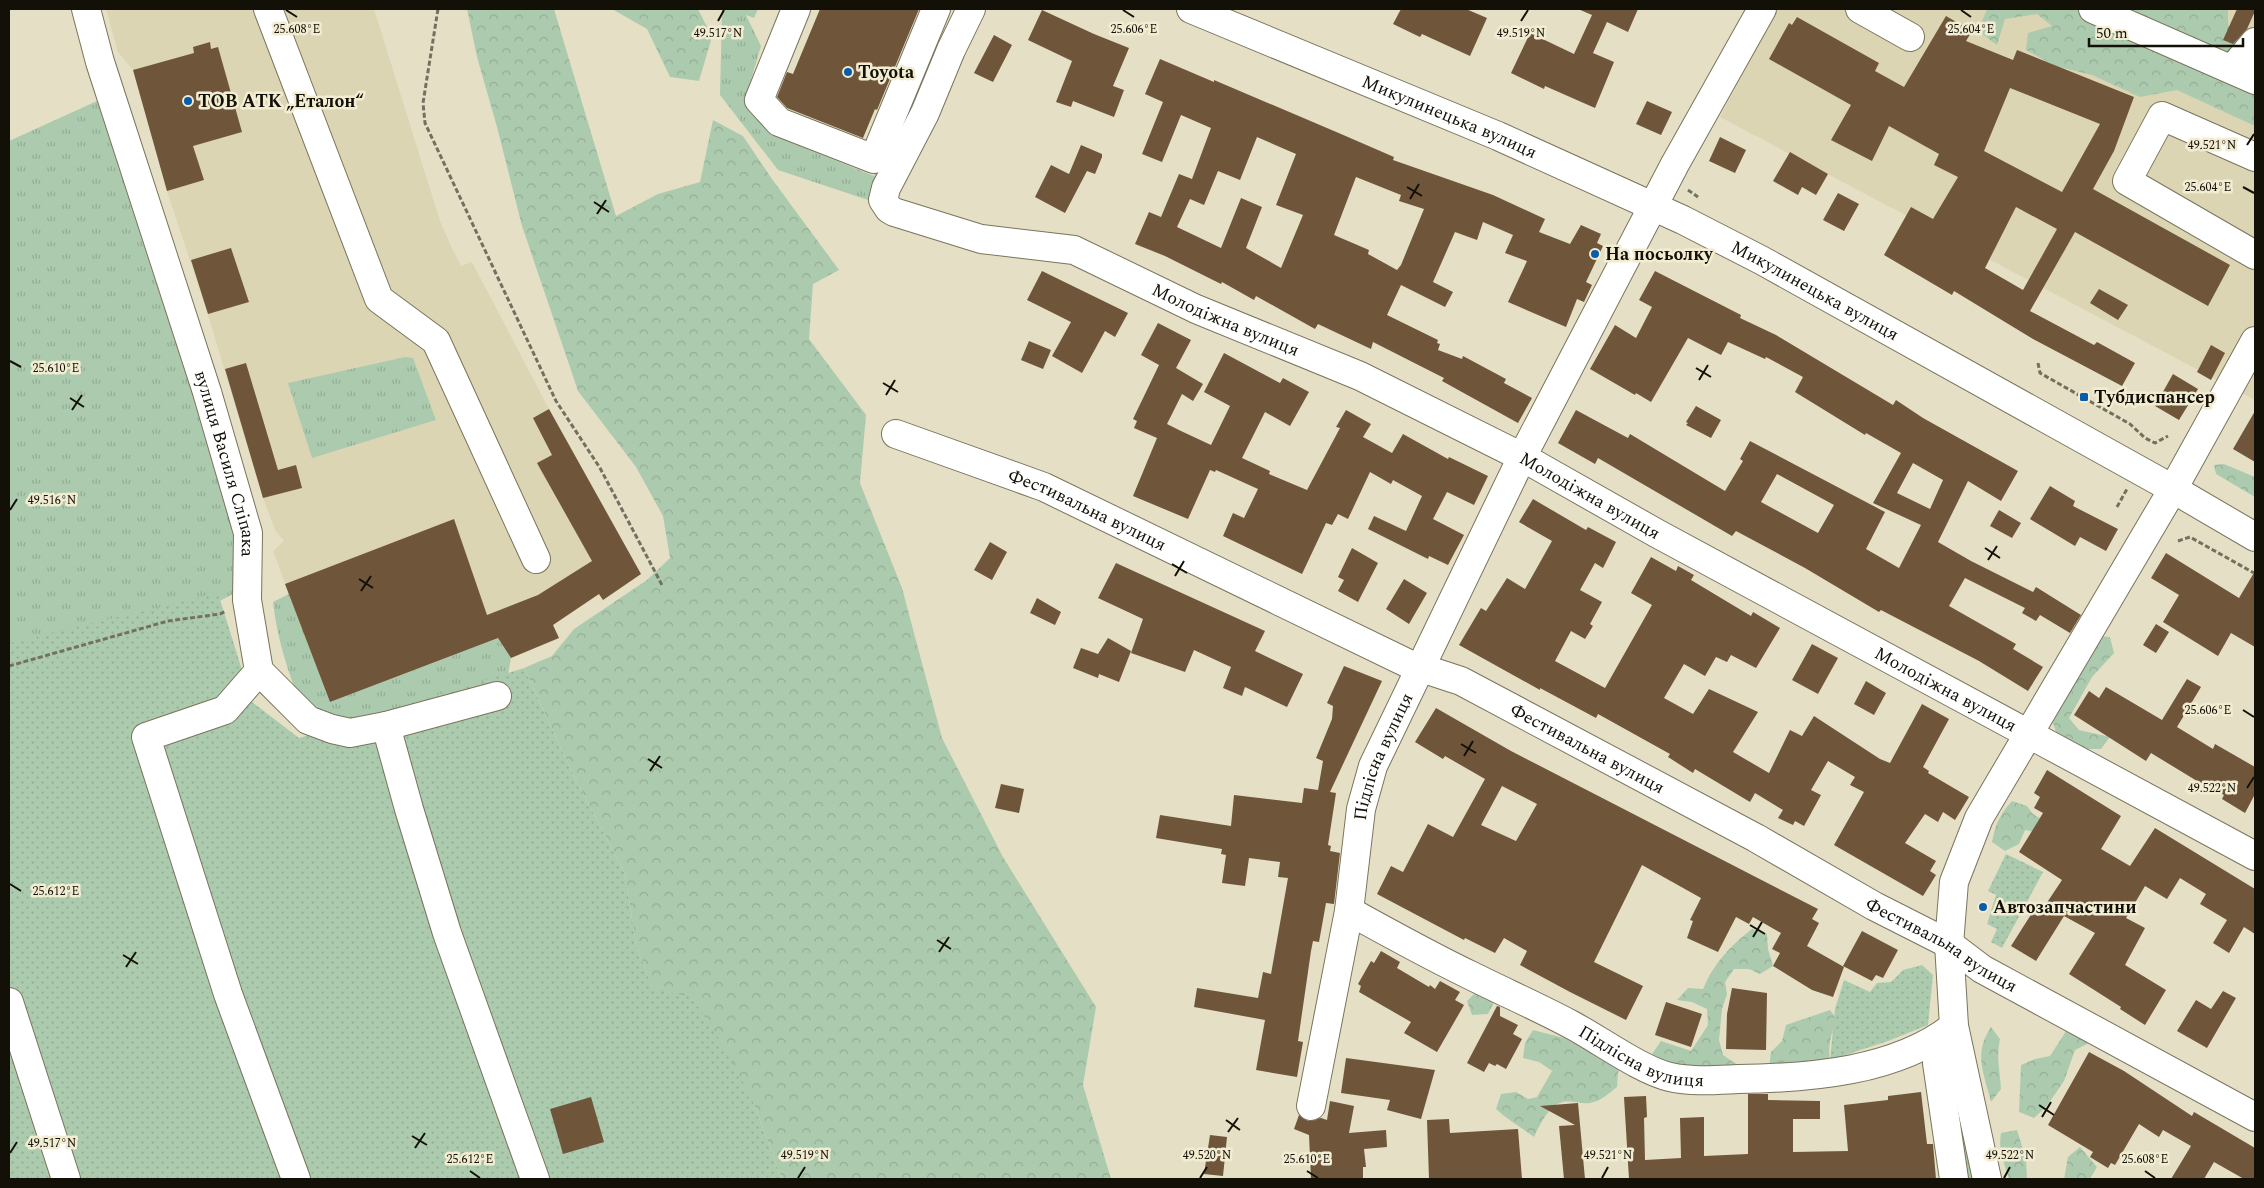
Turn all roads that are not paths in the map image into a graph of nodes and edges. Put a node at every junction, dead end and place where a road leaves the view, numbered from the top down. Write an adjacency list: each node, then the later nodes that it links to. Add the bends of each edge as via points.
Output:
1 (86, 9): 23 (main road, вулиця Василя Сліпака, via 248,533 248,600)
2 (268, 9): 21 (main road, via 379,299 436,341)
3 (796, 9): 4 (main road, via 759,100 779,122 874,159)
4 (936, 9)
5 (971, 9): 18 (main road, Молодіжна вулиця, via 886,188 883,200 894,212 981,239 1074,250 1196,309 1360,376)
6 (1191, 9): 14 (main road, Микулинецька вулиця, via 1498,136 1625,192)
7 (1762, 9): 14 (main road, Підлісна вулиця, via 1674,164)
8 (1860, 9): 10 (main road)
9 (2093, 9): 12 (main road)
10 (1910, 37)
11 (2255, 42): 12 (main road)
12 (2244, 74)
13 (2255, 157): 15 (main road, via 2162,116 2127,181)
14 (1653, 208): 18 (main road, Підлісна вулиця); 19 (main road, Микулинецька вулиця, via 1761,260)
15 (2255, 255)
16 (2255, 341): 19 (main road)
17 (896, 434): 22 (main road, Фестивальна вулиця, via 1044,487)
18 (1522, 457): 22 (main road, Підлісна вулиця); 26 (main road, Молодіжна вулиця, via 1658,534)
19 (2173, 489): 20 (main road, Микулинецька вулиця); 26 (main road)
20 (2255, 536)
21 (536, 559)
22 (1422, 668): 28 (main road, Підлісна вулиця, via 1373,766 1362,810); 29 (main road, Фестивальна вулиця, via 1460,681)
23 (259, 671): 25 (main road, via 308,720 350,733); 35 (main road, via 226,710 146,737 228,994)
24 (496, 696): 25 (main road)
25 (386, 726): 36 (main road, via 447,933)
26 (2029, 733): 27 (main road, Молодіжна вулиця); 29 (main road, via 1978,818 1954,882)
27 (2255, 856)
28 (1349, 910): 31 (main road, Підлісна вулиця, via 1404,942 1668,1077 1692,1080 1780,1079 1832,1074 1916,1050); 32 (main road, Підлісна вулиця)
29 (1949, 944): 31 (main road); 33 (main road, Фестивальна вулиця, via 1982,969)
30 (9, 1002): 34 (main road)
31 (1954, 1026): 37 (main road, via 1938,1063); 38 (main road)
32 (1310, 1106)
33 (2255, 1117)
34 (66, 1179)
35 (296, 1179)
36 (535, 1179)
37 (1954, 1179)
38 (1987, 1179)

